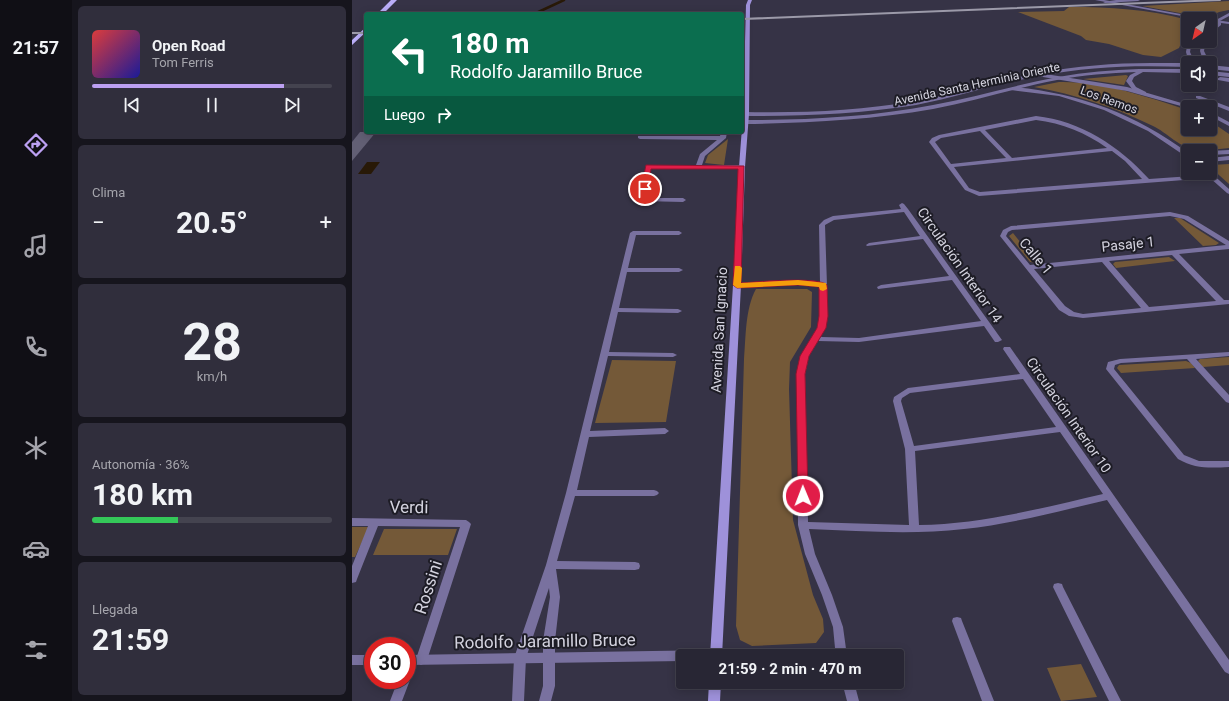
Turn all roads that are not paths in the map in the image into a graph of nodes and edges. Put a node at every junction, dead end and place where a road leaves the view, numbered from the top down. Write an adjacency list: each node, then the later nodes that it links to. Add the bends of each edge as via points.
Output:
1 (394, 0): 6 (main road)
2 (1096, 0): 5 (street)
3 (1138, 0): 5 (street)
4 (748, 2): 34 (main road, Avenida San Ignacio)
5 (1105, 2): 8 (street)
6 (382, 12)
7 (1229, 14): 9 (street)
8 (1181, 15)
9 (1217, 20)
10 (1217, 21): 11 (street)
11 (1229, 23)
12 (364, 31): 13 (main road)
13 (352, 43)
14 (1181, 65): 20 (street, via 1121,65)
15 (1217, 68): 16 (street)
16 (1229, 69)
17 (1142, 71): 18 (street, Avenida Santa Herminia Oriente); 22 (street, Avenida Santa Herminia Oriente); 26 (street, via 1132,76 1129,81 1134,88)
18 (1181, 72)
19 (1217, 74): 21 (street)
20 (1039, 75): 22 (street, Los Remos); 28 (street)
21 (1229, 75)
22 (1058, 78): 25 (street, Avenida Santa Herminia Oriente); 26 (street, Los Remos)
23 (1220, 79): 24 (street)
24 (1229, 80)
25 (1013, 89): 30 (street, Avenida Santa Herminia Oriente); 41 (street, Los Remos, via 1053,94 1111,111 1155,131)
26 (1144, 93): 29 (street, Los Remos)
27 (1198, 97): 31 (street)
28 (922, 101): 30 (street); 32 (street)
29 (1181, 104)
30 (930, 107): 33 (street, Avenida Santa Herminia Oriente)
31 (1229, 109)
32 (858, 110): 33 (street); 34 (street)
33 (862, 116): 34 (street, Avenida Santa Herminia Oriente, via 815,120)
34 (746, 118): 49 (main road, Avenida San Ignacio)
35 (1217, 118): 36 (street)
36 (1229, 124)
37 (981, 129): 40 (street, via 1036,118 1043,119 1077,130); 45 (street); 47 (street, via 933,140 932,144)
38 (724, 135): 39 (street); 48 (street, via 702,155)
39 (640, 137)
40 (1113, 149): 45 (street); 52 (street, via 1133,165)
41 (1181, 150)
42 (1229, 152): 43 (street)
43 (1217, 153)
44 (1229, 158): 46 (street)
45 (1010, 159): 47 (street)
46 (1217, 159)
47 (949, 166): 52 (street, via 967,189 982,194)
48 (699, 167): 49 (street); 54 (street, via 648,167 643,200)
49 (742, 167): 66 (main road, Avenida San Ignacio)
50 (1181, 177): 52 (street)
51 (1216, 180): 53 (street)
52 (1147, 181)
53 (1229, 192)
54 (683, 200)
55 (904, 208): 57 (street, Circulación Interior 14); 67 (street, Rodolfo Jaramillo Bruce, via 826,221 822,225)
56 (679, 233): 63 (street, via 633,233)
57 (924, 237): 58 (street); 65 (street, Circulación Interior 14)
58 (869, 245)
59 (1229, 245): 60 (street, Pasaje 1); 62 (street, Calle 1, via 1186,217 1170,214 1007,230 1003,236)
60 (1173, 252): 61 (street, Pasaje 1); 69 (street)
61 (1104, 260): 62 (street, Pasaje 1); 71 (street)
62 (1029, 267): 71 (street, Calle 1, via 1062,308 1072,314 1083,316)
63 (624, 270): 64 (street); 70 (street)
64 (680, 270)
65 (953, 278): 68 (street); 73 (street, Circulación Interior 14)
66 (737, 285): 67 (street); 101 (main road, Avenida San Ignacio)
67 (823, 285): 74 (street, Rodolfo Jaramillo Bruce, via 824,316 822,328)
68 (881, 287)
69 (1225, 302): 71 (street, Calle 1)
70 (615, 310): 72 (street); 77 (street)
71 (1147, 310)
72 (678, 311)
73 (986, 323): 74 (street, via 859,340); 75 (street, Circulación Interior 14)
74 (816, 339): 94 (street, Rodolfo Jaramillo Bruce, via 805,356 801,374)
75 (998, 340)
76 (1007, 349): 81 (street, Circulación Interior 10)
77 (604, 354): 79 (street); 85 (street)
78 (1229, 354): 80 (street)
79 (673, 355)
80 (1190, 357): 82 (street); 87 (street, via 1120,361 1111,364 1110,369 1181,457 1191,464)
81 (1026, 376): 83 (street, Circulación Interior 10); 86 (street, via 908,390 898,397 897,401)
82 (1229, 400)
83 (1062, 429): 86 (street); 90 (street, Circulación Interior 10)
84 (665, 431): 85 (street)
85 (585, 434): 88 (street)
86 (910, 449): 95 (street)
87 (1229, 464)
88 (571, 492): 89 (street); 96 (street)
89 (654, 493)
90 (1109, 496): 95 (street, via 963,526); 110 (street, Circulación Interior 10)
91 (352, 522): 92 (street, Verdi)
92 (374, 523): 93 (street, Verdi); 98 (street)
93 (466, 524): 103 (street, Rossini)
94 (803, 525): 95 (street); 102 (street, Rodolfo Jaramillo Bruce, via 810,554 838,627)
95 (914, 528)
96 (551, 565): 97 (street); 105 (street); 106 (street, via 555,597)
97 (635, 566)
98 (352, 579)
99 (1058, 587): 120 (street)
100 (957, 621): 119 (street)
101 (716, 649)
102 (840, 649)
103 (416, 650)
104 (676, 656): 106 (street, Rodolfo Jaramillo Bruce)
105 (520, 658): 106 (street, Rodolfo Jaramillo Bruce); 109 (street, Rodolfo Jaramillo Bruce); 115 (street)
106 (548, 659): 116 (street, via 549,686)
107 (352, 660): 108 (street)
108 (364, 660)
109 (416, 663)
110 (1229, 669)
111 (401, 689): 114 (street)
112 (715, 689): 117 (main road)
113 (850, 689): 118 (street)
114 (396, 701)
115 (518, 701)
116 (545, 701)
117 (714, 701)
118 (853, 701)
119 (988, 701)
120 (1115, 701)

